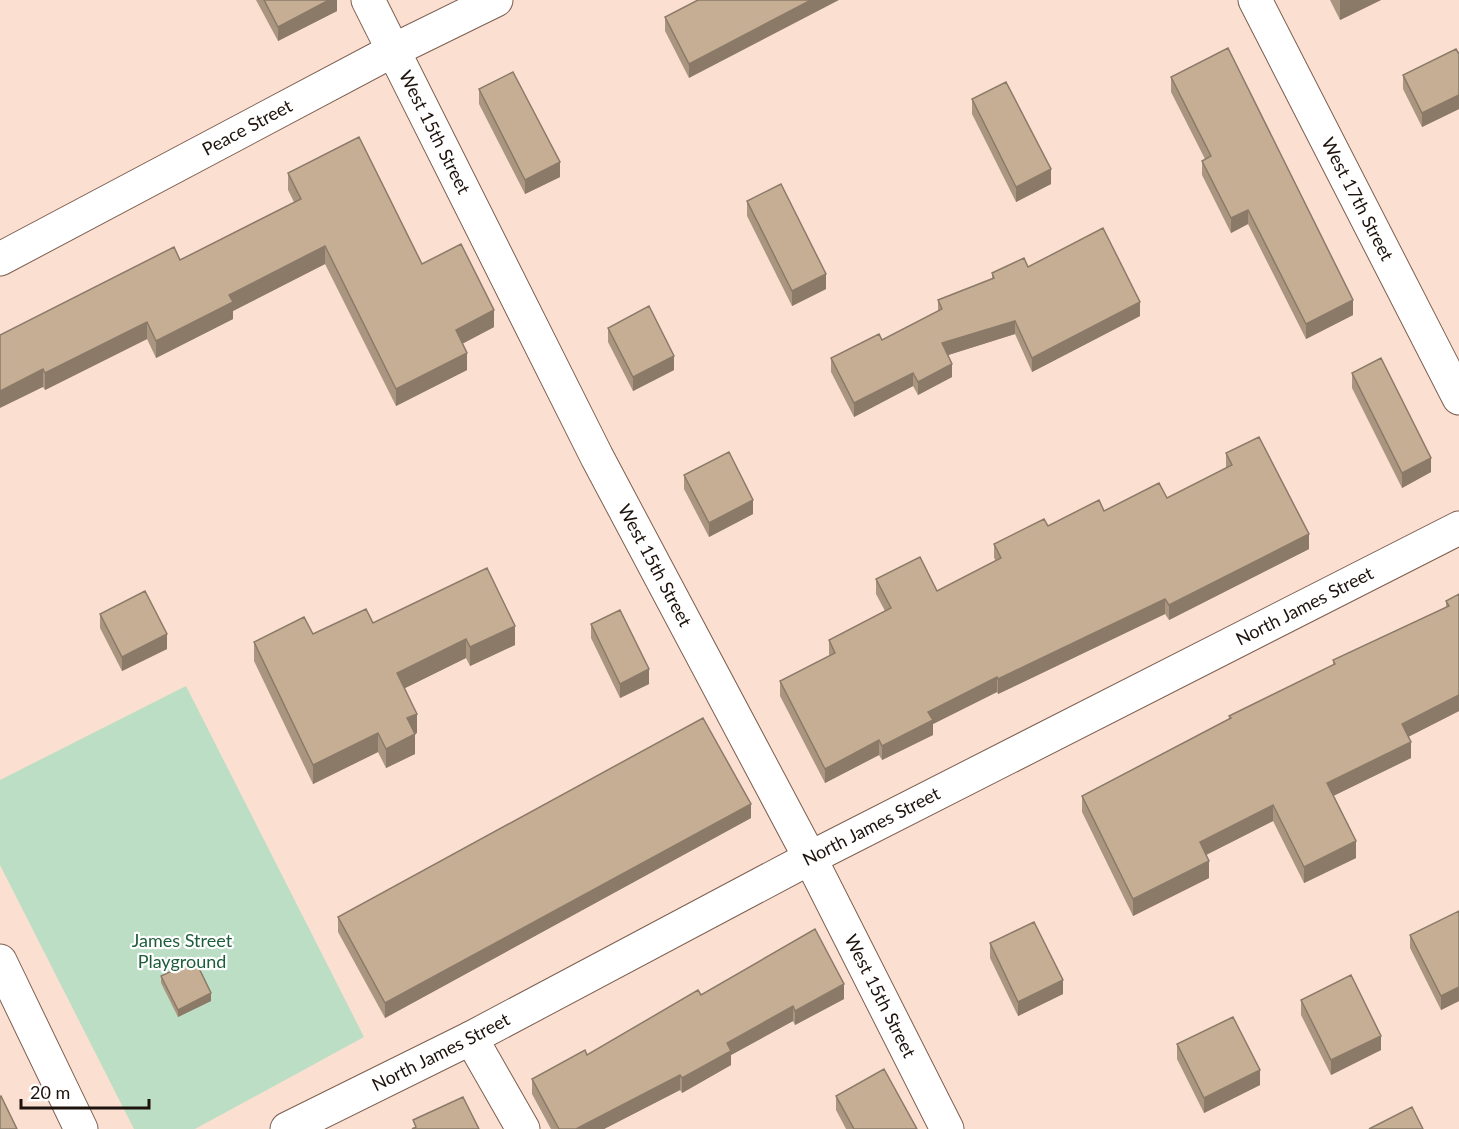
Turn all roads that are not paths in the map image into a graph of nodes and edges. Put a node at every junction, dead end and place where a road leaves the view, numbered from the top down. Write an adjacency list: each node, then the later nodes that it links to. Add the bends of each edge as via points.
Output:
1 (368, 0): 4 (street, West 15th Street)
2 (496, 0): 4 (street, Peace Street)
3 (1255, 0): 6 (street, West 17th Street)
4 (393, 50): 5 (street, Peace Street); 8 (street, West 15th Street, via 597,457)
5 (0, 259)
6 (1459, 398)
7 (1459, 528): 8 (street, North James Street)
8 (810, 858): 10 (street, North James Street); 14 (street, West 15th Street)
9 (0, 961): 11 (street)
10 (471, 1038): 12 (street, North James Street); 13 (street)
11 (81, 1129)
12 (287, 1129)
13 (523, 1129)
14 (947, 1129)

